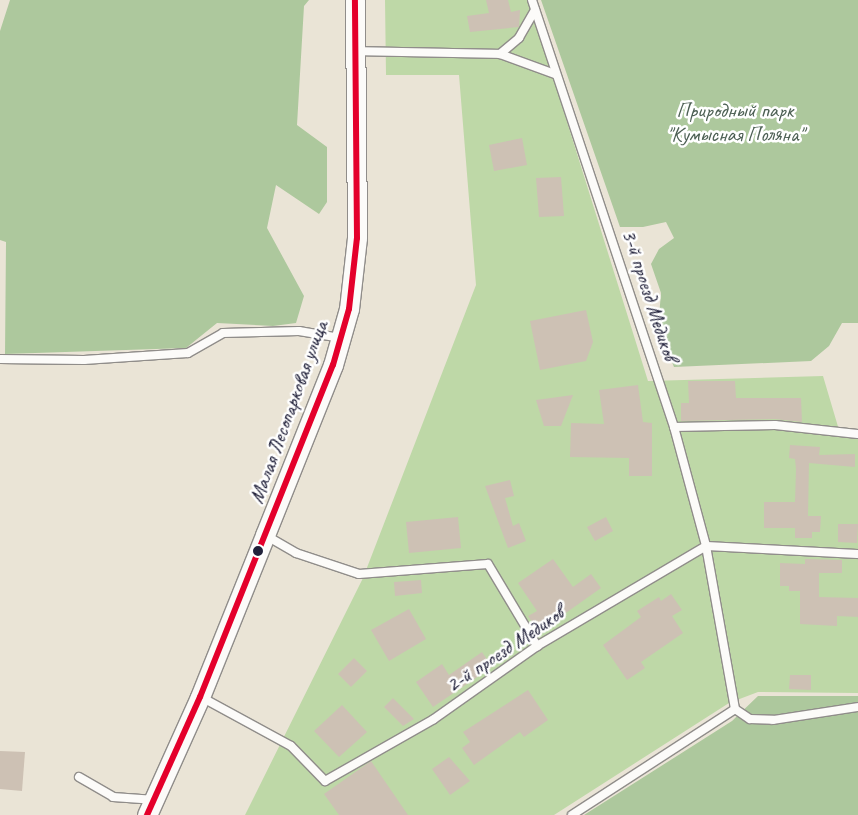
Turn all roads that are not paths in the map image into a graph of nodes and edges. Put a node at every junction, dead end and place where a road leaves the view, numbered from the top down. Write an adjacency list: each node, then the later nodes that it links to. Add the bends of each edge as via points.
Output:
1 (355, 0): 4 (street, Малая Лесопарковая улица)
2 (532, 0): 3 (lane, 3-й проезд Медиков)
3 (535, 10): 5 (lane, via 519,38); 6 (lane, 3-й проезд Медиков)
4 (356, 51): 5 (lane); 7 (street, Малая Лесопарковая улица, via 357,238 349,310)
5 (500, 54): 6 (lane)
6 (555, 74): 9 (lane, 3-й проезд Медиков, via 614,238)
7 (340, 338): 8 (lane, via 299,331 223,333 188,353 84,360); 11 (street, Малая Лесопарковая улица)
8 (0, 359)
9 (674, 427): 10 (lane, via 775,425); 12 (lane, 3-й проезд Медиков)
10 (858, 434)
11 (265, 535): 14 (lane, via 296,553 359,574 488,564); 15 (street, Малая Лесопарковая улица)
12 (706, 546): 13 (lane); 14 (lane, 2-й проезд Медиков); 17 (lane, 3-й проезд Медиков)
13 (858, 554)
14 (537, 646): 15 (lane, 2-й проезд Медиков, via 434,718 325,781 291,746)
15 (200, 696): 19 (street, Малая Лесопарковая улица)
16 (858, 707): 17 (lane, via 773,720 750,719)
17 (736, 709): 20 (lane)
18 (79, 777): 19 (lane, via 113,797)
19 (149, 808)
20 (572, 815)

